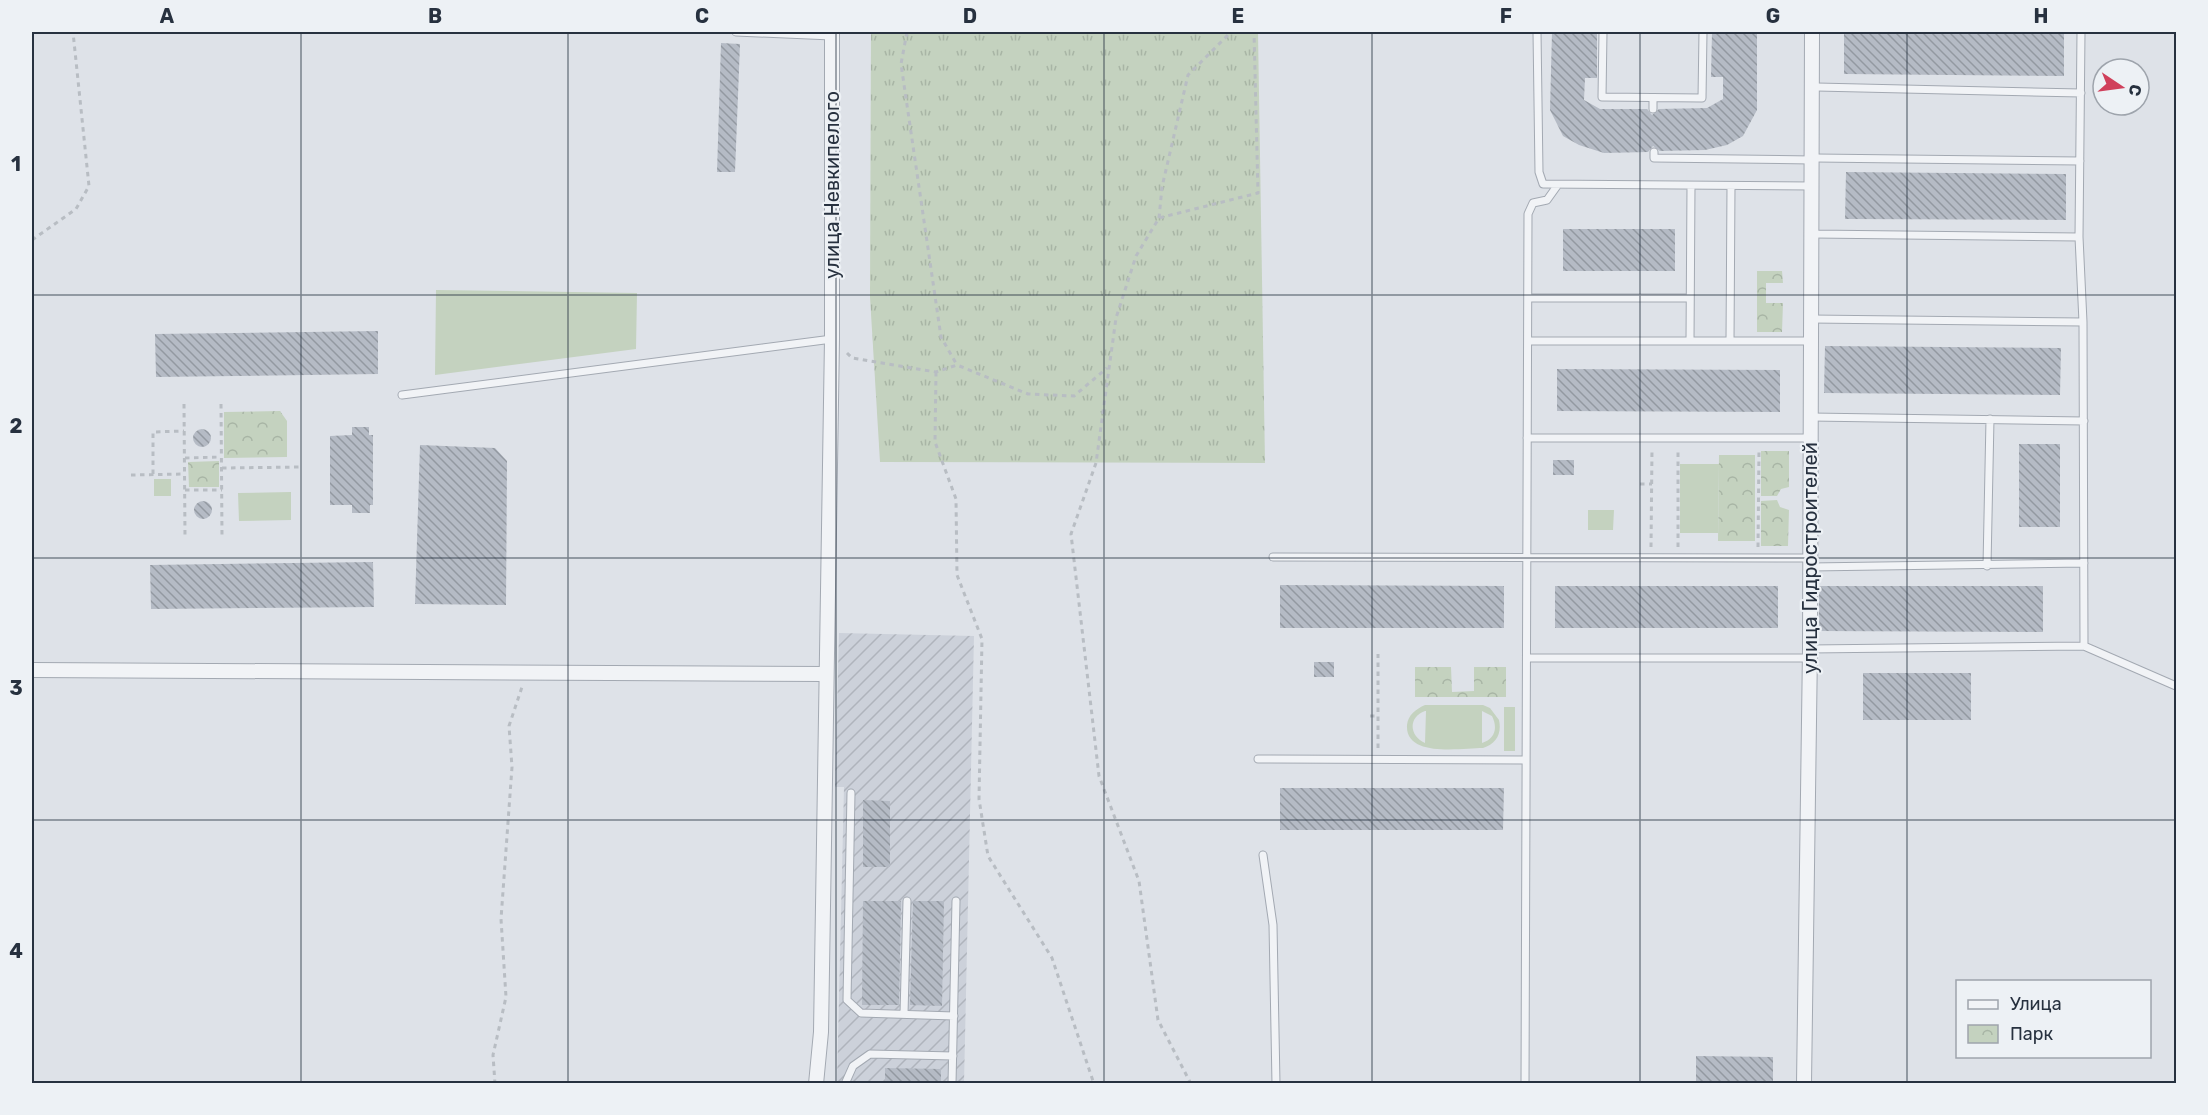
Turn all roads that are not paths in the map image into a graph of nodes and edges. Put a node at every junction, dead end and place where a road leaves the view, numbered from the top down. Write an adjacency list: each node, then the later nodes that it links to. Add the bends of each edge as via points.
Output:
1 (736, 32): 8 (lane)
2 (1537, 32): 16 (lane, via 1539,172 1543,184)
3 (1603, 32): 11 (lane, via 1602,97)
4 (1704, 32): 11 (lane, via 1702,98)
5 (1812, 32): 14 (street, улица Гидростроителей)
6 (1818, 32): 9 (lane)
7 (2081, 32): 10 (lane)
8 (832, 34): 25 (street, улица Невкипелого)
9 (1817, 87): 10 (lane); 14 (lane)
10 (2080, 93): 15 (lane)
11 (1653, 98): 12 (lane)
12 (1653, 109)
13 (1654, 152): 14 (lane, via 1654,158)
14 (1814, 159): 15 (lane); 19 (street, улица Гидростроителей); 20 (lane, via 1814,234)
15 (2080, 161): 20 (lane)
16 (1557, 186): 17 (lane); 21 (lane, via 1547,200 1529,208)
17 (1691, 186): 18 (lane); 22 (lane)
18 (1731, 186): 19 (lane); 28 (lane)
19 (1812, 186): 23 (street, улица Гидростроителей)
20 (2079, 237): 24 (lane)
21 (1528, 298): 22 (lane); 26 (lane)
22 (1690, 298): 27 (lane)
23 (1811, 319): 24 (lane); 29 (street, улица Гидростроителей)
24 (2084, 322): 33 (lane)
25 (832, 339): 30 (lane); 45 (street, улица Невкипелого)
26 (1528, 341): 27 (lane); 34 (lane)
27 (1690, 341): 28 (lane)
28 (1730, 341): 29 (lane)
29 (1811, 341): 31 (street, улица Гидростроителей)
30 (402, 395)
31 (1811, 417): 32 (lane); 35 (street, улица Гидростроителей)
32 (1990, 419): 33 (lane); 40 (lane)
33 (2084, 421): 39 (lane)
34 (1527, 438): 35 (lane); 37 (lane)
35 (1811, 438): 38 (street, улица Гидростроителей)
36 (1273, 556): 37 (lane)
37 (1527, 557): 38 (lane, via 1758,557); 43 (lane)
38 (1811, 562): 40 (lane); 42 (street, улица Гидростроителей)
39 (2084, 563): 40 (lane); 41 (lane)
40 (1987, 566)
41 (2084, 646): 42 (lane); 46 (lane)
42 (1810, 654): 43 (lane); 61 (street, улица Гидростроителей)
43 (1527, 658): 48 (lane)
44 (32, 670): 45 (street)
45 (826, 674): 56 (street, улица Невкипелого, via 821,1032)
46 (2176, 686)
47 (1258, 759): 48 (lane)
48 (1526, 760): 60 (lane)
49 (851, 793): 53 (lane, via 847,1000 861,1013)
50 (1263, 855): 59 (lane, via 1273,925)
51 (907, 901): 53 (lane)
52 (956, 901): 54 (lane)
53 (904, 1014): 54 (lane)
54 (954, 1016): 55 (lane)
55 (953, 1056): 57 (lane, via 870,1054 853,1066); 58 (lane)
56 (816, 1083)
57 (844, 1083)
58 (952, 1083)
59 (1276, 1083)
60 (1525, 1083)
61 (1804, 1083)

